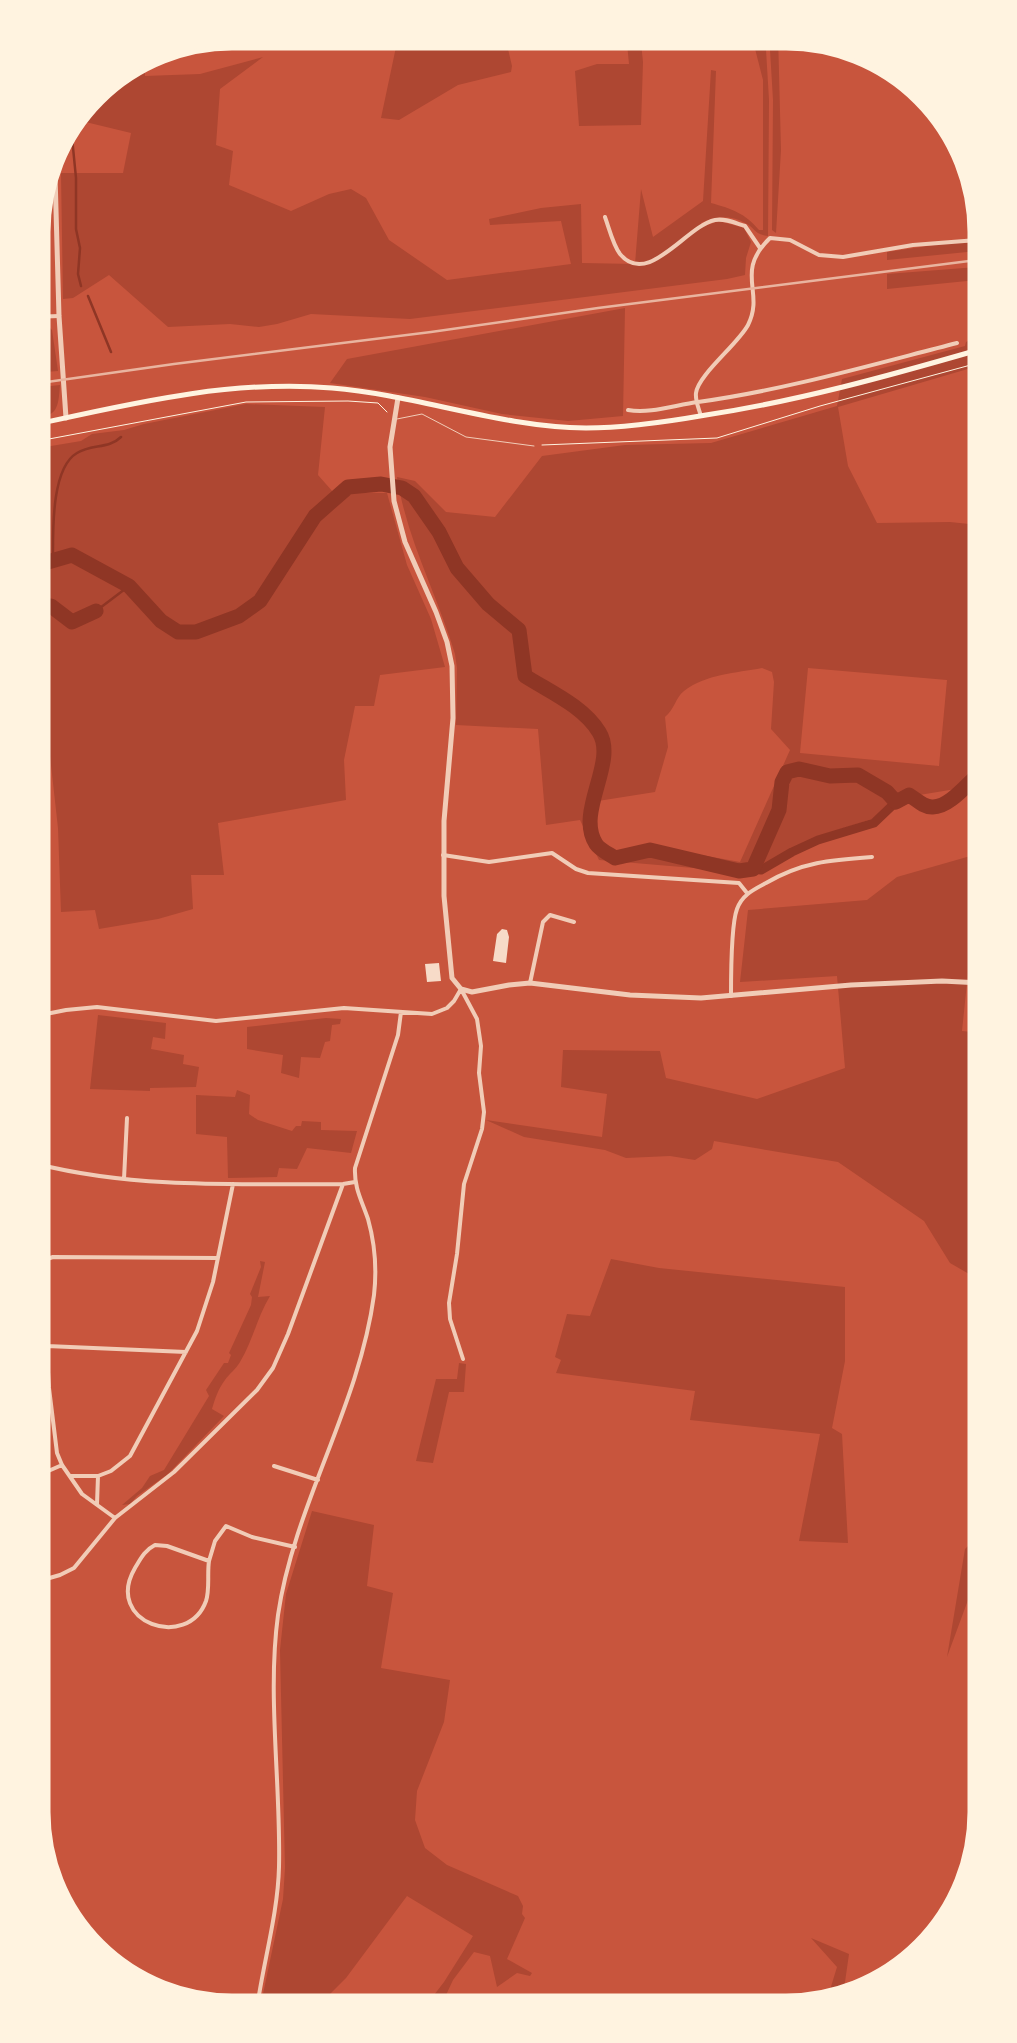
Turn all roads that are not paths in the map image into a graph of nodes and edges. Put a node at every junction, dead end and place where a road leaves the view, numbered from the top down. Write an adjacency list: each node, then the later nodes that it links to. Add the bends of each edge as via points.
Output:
1 (55, 180): 6 (street)
2 (605, 218): 4 (street, via 620,254 636,264 653,263 720,218 745,226)
3 (970, 240): 4 (street, via 843,257 772,238)
4 (760, 248): 10 (street, via 752,265 747,327 698,388)
5 (48, 316): 6 (street)
6 (58, 316): 13 (street)
7 (957, 343): 10 (street)
8 (970, 352): 12 (main road, via 829,391)
9 (398, 398): 12 (main road, via 565,427); 13 (main road, via 332,388 234,389); 14 (street)
10 (697, 402): 11 (street); 12 (street)
11 (628, 410)
12 (701, 416)
13 (66, 418): 15 (main road)
14 (394, 419): 16 (lane, via 422,414 466,437); 17 (street, via 394,501 452,666)
15 (48, 422)
16 (534, 446)
17 (443, 855): 19 (street, via 489,862 552,853 588,873 737,882); 23 (street, via 449,968)
18 (872, 858): 19 (street, via 812,862)
19 (748, 893): 24 (street, via 735,915)
20 (574, 922): 22 (street, via 550,915 542,922)
21 (970, 982): 24 (street)
22 (530, 984): 23 (street); 24 (street, via 630,996)
23 (461, 989): 25 (street, via 439,1012); 37 (street, via 477,1020 484,1112 462,1194 449,1303)
24 (731, 996)
25 (401, 1012): 26 (street, via 344,1008 216,1021 97,1007); 30 (street)
26 (48, 1014)
27 (127, 1118): 29 (street)
28 (48, 1166): 29 (street)
29 (124, 1179): 31 (street)
30 (354, 1182): 32 (street); 44 (street, via 374,1246 374,1295 355,1380)
31 (234, 1184): 32 (street); 33 (street)
32 (343, 1184): 46 (street, via 267,1377 174,1472)
33 (218, 1258): 34 (street); 36 (street)
34 (48, 1259)
35 (48, 1346): 36 (street)
36 (186, 1352): 43 (street, via 130,1456)
37 (463, 1359)
38 (48, 1360): 39 (street)
39 (62, 1466): 41 (street); 42 (street)
40 (274, 1466): 44 (street)
41 (48, 1471)
42 (68, 1476): 43 (street); 45 (street)
43 (98, 1476): 45 (street)
44 (318, 1480): 47 (street)
45 (98, 1504): 46 (street)
46 (115, 1518): 49 (street, via 74,1568)
47 (294, 1547): 48 (street, via 226,1526); 50 (street, via 275,1645 279,1870)
48 (208, 1562): 48 (street, via 167,1546 150,1547 127,1582 133,1609 163,1627 190,1620 206,1600)
49 (48, 1578)
50 (259, 1996)

